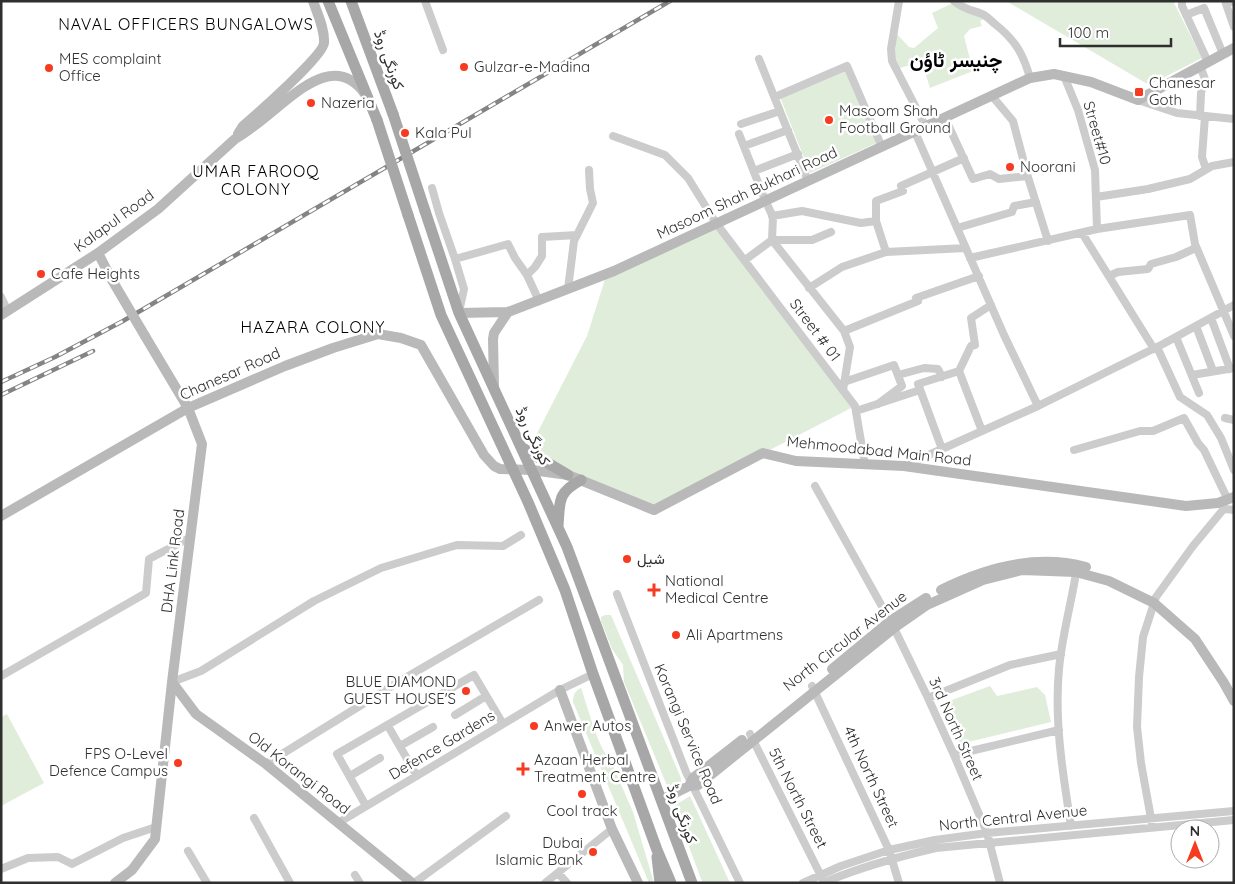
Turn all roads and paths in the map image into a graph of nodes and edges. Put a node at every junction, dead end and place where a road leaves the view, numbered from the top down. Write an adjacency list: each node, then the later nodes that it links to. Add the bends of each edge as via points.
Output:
1 (312, 1): 34 (street, via 323,34 323,48 243,126)
2 (328, 1): 23 (main road)
3 (352, 1): 79 (main road, کورنگی روڈ, bridge)
4 (425, 1): 14 (street)
5 (899, 1): 29 (street, via 892,61)
6 (954, 1): 19 (street, via 984,15 1008,34 1018,46)
7 (1182, 1): 11 (street)
8 (1225, 1): 12 (street)
9 (1229, 1): 10 (street)
10 (1234, 2)
11 (1186, 15): 15 (street, via 1204,8); 17 (street)
12 (1234, 27)
13 (1234, 48): 15 (street)
14 (442, 50)
15 (1223, 54): 17 (street)
16 (759, 59): 21 (street)
17 (1204, 64): 22 (street); 25 (street)
18 (1064, 76): 19 (street, Masoom Shah Bukhari Road, via 1054,74); 22 (street, Masoom Shah Bukhari Road, via 1091,82); 47 (street, Street#10, via 1088,143 1095,170)
19 (1030, 78): 20 (street, Masoom Shah Bukhari Road)
20 (992, 96): 26 (street, Masoom Shah Bukhari Road); 44 (street, via 1013,122)
21 (775, 97): 24 (street); 36 (street, via 846,66)
22 (1138, 100): 25 (street, via 1177,114)
23 (370, 101): 34 (street, via 347,79 337,76 322,78 305,86); 108 (main road, bridge, via 441,315)
24 (780, 110): 28 (street); 30 (street)
25 (1202, 116): 27 (street); 41 (street, via 1202,157)
26 (945, 118): 29 (street, Masoom Shah Bukhari Road); 38 (street)
27 (1234, 119)
28 (741, 124)
29 (926, 127): 31 (street, Masoom Shah Bukhari Road)
30 (788, 130): 35 (street); 37 (street)
31 (915, 132): 36 (street, Masoom Shah Bukhari Road); 43 (street)
32 (739, 134): 35 (street)
33 (613, 136): 52 (street, Street # 01, via 665,155 688,178)
34 (235, 139): 63 (street, Kalapul Road, via 167,201)
35 (744, 146): 42 (street)
36 (882, 147): 45 (street, Masoom Shah Bukhari Road)
37 (798, 154): 42 (street); 45 (street)
38 (964, 158): 43 (street); 44 (street, via 974,179 990,174 999,179)
39 (1234, 162): 41 (street, via 1217,164)
40 (589, 170): 57 (street, via 593,203)
41 (1206, 170): 47 (street, via 1190,179)
42 (754, 171): 48 (street)
43 (933, 173): 51 (street, via 902,186 904,191 876,201); 53 (street)
44 (1028, 176): 49 (street)
45 (808, 180): 48 (street, Masoom Shah Bukhari Road)
46 (432, 188): 65 (street)
47 (1096, 197): 54 (street, Street#10)
48 (764, 200): 50 (street); 52 (street, Masoom Shah Bukhari Road)
49 (1036, 202): 53 (street, via 1014,206 1012,212); 59 (street)
50 (772, 216): 51 (street, via 802,211 860,222); 58 (street)
51 (876, 221): 62 (street)
52 (716, 222): 66 (street, Street # 01); 71 (street, Masoom Shah Bukhari Road, via 614,271)
53 (957, 228): 60 (street)
54 (1097, 229): 56 (street); 61 (street, via 1190,215)
55 (831, 232): 58 (street, via 812,240)
56 (1082, 233): 59 (street); 69 (street)
57 (577, 235): 67 (street, via 542,237 542,256); 71 (street)
58 (772, 240): 66 (street); 70 (street)
59 (1048, 241): 64 (street)
60 (966, 248): 62 (street); 64 (street)
61 (1196, 248): 69 (street, via 1151,264 1148,269); 77 (street)
62 (886, 252): 70 (street, via 842,267)
63 (98, 253): 78 (street, Kalapul Road); 98 (street, DHA Link Road, bridge)
64 (970, 258): 68 (street)
65 (455, 259): 67 (street, via 508,244); 79 (street, via 464,289)
66 (745, 260): 92 (street, Street # 01)
67 (527, 275): 73 (street)
68 (979, 276): 74 (street); 82 (street, via 916,298 918,301)
69 (1109, 276): 85 (street)
70 (809, 288): 82 (street)
71 (568, 289): 73 (street, Masoom Shah Bukhari Road)
72 (1, 297): 78 (street)
73 (539, 301): 76 (street, Masoom Shah Bukhari Road)
74 (991, 305): 87 (street, via 971,318 975,345 971,346); 97 (street)
75 (1234, 305): 77 (street)
76 (508, 312): 79 (street, Masoom Shah Bukhari Road); 94 (street, via 494,333)
77 (1223, 312): 80 (street); 83 (street)
78 (4, 313)
79 (459, 313): 94 (main road, کورنگی روڈ)
80 (1212, 318): 81 (street); 86 (street)
81 (1196, 326): 84 (street); 88 (street)
82 (844, 331): 92 (street, via 850,346)
83 (1234, 336)
84 (1176, 337): 85 (street); 89 (street)
85 (1156, 348): 97 (street); 110 (street, via 1180,397 1207,415)
86 (1232, 369): 88 (street)
87 (959, 371): 91 (street); 102 (street)
88 (1213, 372): 89 (street)
89 (1192, 374): 95 (street)
90 (898, 375): 91 (street, via 924,368 938,369); 92 (street, via 894,365); 96 (street, via 902,386)
91 (942, 377): 93 (street, via 918,384)
92 (844, 386): 99 (street, Street # 01)
93 (920, 390): 96 (street); 104 (street)
94 (494, 391): 103 (main road, کورنگی روڈ)
95 (1199, 393)
96 (878, 404): 99 (street)
97 (1038, 406): 102 (street)
98 (188, 408): 108 (street, Chanesar Road, via 332,348 378,334 401,338 421,345 484,455 494,466); 115 (street, Chanesar Road); 118 (street, DHA Link Road, via 202,444)
99 (856, 411): 106 (street, Street # 01)
100 (1225, 418): 101 (street)
101 (1234, 420)
102 (982, 431): 104 (street)
103 (521, 448): 109 (main road, کورنگی روڈ); 111 (main road)
104 (942, 449): 107 (street)
105 (1074, 450): 113 (street, via 1140,431 1153,431 1184,418)
106 (865, 465): 107 (street, Mehmoodabad Main Road); 111 (street, Mehmoodabad Main Road, via 796,461 763,453 654,510)
107 (904, 466): 113 (street, Mehmoodabad Main Road, via 1186,506 1203,506)
108 (513, 470): 109 (street, Chanesar Road); 125 (main road, via 565,590)
109 (532, 470): 111 (street, Mehmoodabad Main Road); 116 (main road, کورنگی روڈ)
110 (1234, 470)
111 (575, 478): 116 (main road, via 562,494)
112 (815, 486): 123 (street, 3rd North Street)
113 (1231, 499)
114 (1234, 510): 122 (street, via 1222,511)
115 (1, 516)
116 (557, 529): 147 (main road, کورنگی روڈ, via 567,547)
117 (520, 535): 127 (street, via 503,546 457,545 381,568 314,601 201,671)
118 (191, 537): 126 (street, via 149,559 146,593); 127 (street, DHA Link Road)
119 (1077, 568): 122 (street, North Circular Avenue, via 1116,577); 123 (street, North Circular Avenue, via 1040,562 989,570 932,595); 124 (street)
120 (616, 594): 146 (street, Korangi Service Road)
121 (539, 600): 143 (street)
122 (1155, 600): 128 (street, via 1200,636); 133 (street, via 1195,639); 152 (street, via 1140,657 1137,718 1140,763)
123 (892, 625): 129 (street, North Circular Avenue); 132 (street, 3rd North Street)
124 (1061, 654): 132 (street, via 1010,665); 138 (street)
125 (593, 674): 130 (street, Defence Gardens); 161 (main road)
126 (1, 676)
127 (172, 682): 143 (street, Old Korangi Road, via 196,714); 156 (street, DHA Link Road)
128 (1234, 688)
129 (814, 689): 139 (street, North Circular Avenue); 162 (street, 4th North Street)
130 (560, 690): 135 (street, Defence Gardens); 158 (street)
131 (486, 696): 134 (street); 135 (street); 136 (street, via 474,676)
132 (928, 698): 141 (street, 3rd North Street)
133 (1234, 700)
134 (455, 715)
135 (503, 724): 145 (street, Defence Gardens)
136 (388, 726): 140 (street); 144 (street, via 337,754)
137 (433, 727): 140 (street)
138 (1059, 730): 141 (street); 155 (street)
139 (752, 737): 146 (street, North Circular Avenue, via 693,778); 168 (street, 5th North Street)
140 (400, 746): 145 (street)
141 (954, 755): 159 (street, 3rd North Street)
142 (380, 758): 144 (street)
143 (266, 764): 154 (street, Old Korangi Road)
144 (350, 776): 148 (street)
145 (416, 776): 148 (street, Defence Gardens)
146 (691, 784): 147 (street, North Circular Avenue); 180 (street, Korangi Service Road)
147 (661, 800): 179 (main road, کورنگی روڈ)
148 (366, 806): 154 (street, Defence Gardens)
149 (1234, 811): 152 (street, North Central Avenue)
150 (506, 816): 173 (street)
151 (254, 818): 171 (street)
152 (1151, 819): 155 (street, North Central Avenue); 157 (street)
153 (1234, 820): 157 (street, North Central Avenue)
154 (338, 823): 173 (street, Old Korangi Road)
155 (1071, 826): 159 (street, North Central Avenue)
156 (156, 827): 165 (street, via 123,838 72,864 58,857 28,858); 169 (street, DHA Link Road, via 155,839 132,870)
157 (1152, 828): 160 (street, North Central Avenue)
158 (612, 829): 166 (street); 176 (street)
159 (987, 833): 160 (street, 3rd North Street); 162 (street, North Central Avenue)
160 (988, 843): 164 (street, North Central Avenue, via 936,848); 183 (street, 3rd North Street)
161 (657, 850): 177 (main road); 178 (main road)
162 (889, 850): 164 (street, 4th North Street); 168 (street, North Central Avenue)
163 (188, 851): 170 (street)
164 (892, 858): 168 (street, North Central Avenue); 182 (street, 4th North Street)
165 (1, 869)
166 (558, 873): 174 (street); 175 (street)
167 (355, 875): 172 (street)
168 (823, 880): 181 (street, North Central Avenue)
169 (115, 883)
170 (207, 883)
171 (290, 883)
172 (360, 883)
173 (413, 883)
174 (545, 883)
175 (566, 883)
176 (638, 883)
177 (660, 883)
178 (672, 883)
179 (692, 883)
180 (740, 883)
181 (802, 883)
182 (899, 883)
183 (1000, 883)

